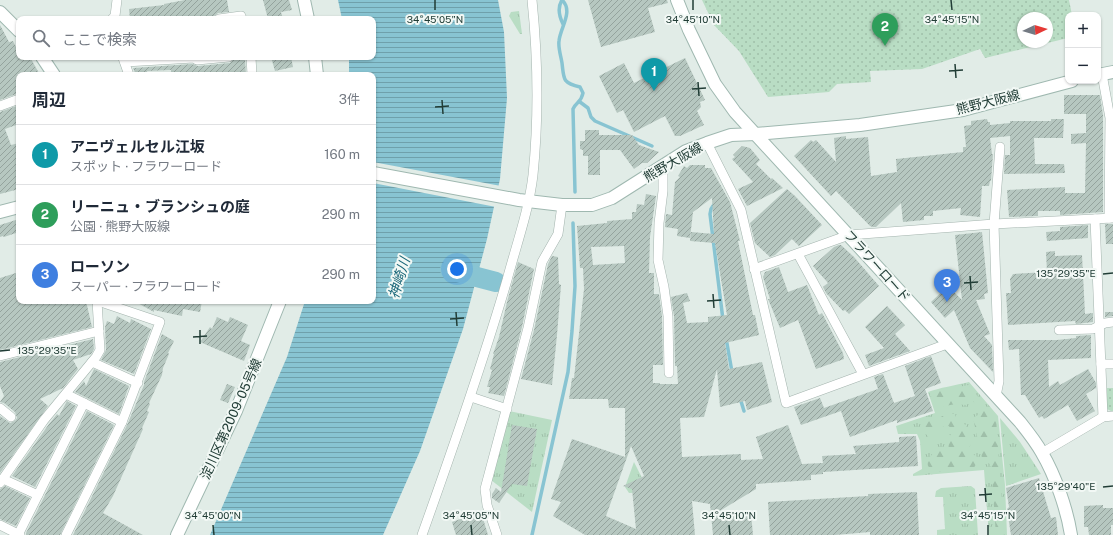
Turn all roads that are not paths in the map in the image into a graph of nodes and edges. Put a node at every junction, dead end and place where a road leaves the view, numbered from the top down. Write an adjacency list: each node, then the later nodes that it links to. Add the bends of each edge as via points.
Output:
1 (117, 0): 6 (street)
2 (304, 0): 7 (street)
3 (532, 0): 26 (street, via 537,44 538,108 533,175)
4 (677, 0): 21 (street, フラワーロード, via 688,30 715,84 735,112)
5 (0, 12): 8 (street)
6 (115, 16)
7 (307, 16)
8 (16, 29)
9 (44, 60): 13 (street)
10 (124, 60): 14 (street)
11 (250, 60): 15 (street)
12 (315, 60): 16 (street)
13 (52, 72)
14 (127, 72)
15 (252, 72)
16 (317, 72)
17 (1104, 74): 30 (street, via 1110,118)
18 (1065, 83): 21 (street, 熊野大阪線, via 963,110 860,125)
19 (16, 100): 20 (street)
20 (0, 106)
21 (756, 134): 22 (street, 熊野大阪線, via 731,135); 33 (street, フラワーロード)
22 (707, 143): 24 (street, 熊野大阪線); 35 (street, via 741,210)
23 (1000, 147): 32 (street)
24 (663, 166): 27 (street, 熊野大阪線, via 612,198 592,205); 48 (street, via 658,260 668,316)
25 (376, 174): 26 (street, 熊野大阪線)
26 (524, 200): 27 (street, 熊野大阪線); 53 (street, via 497,314)
27 (562, 205): 56 (street, via 558,234 542,262)
28 (16, 208): 29 (street)
29 (0, 212)
30 (1111, 218): 31 (street)
31 (1095, 219): 32 (street); 40 (street)
32 (994, 224): 33 (street); 52 (street, via 999,381)
33 (849, 235): 34 (street); 43 (street, フラワーロード)
34 (798, 254): 35 (street); 49 (street)
35 (754, 269): 49 (street, via 786,403)
36 (97, 304): 42 (street)
37 (106, 304): 50 (street, via 160,322)
38 (279, 304): 67 (street, 淀川区第2009-05号線, via 236,411)
39 (1113, 322): 40 (street)
40 (1099, 326): 41 (street, via 1093,329); 46 (street)
41 (1059, 330)
42 (98, 331): 44 (street); 45 (street, via 100,350)
43 (948, 344): 49 (street); 52 (street, フラワーロード)
44 (0, 356)
45 (92, 362): 50 (street); 51 (street)
46 (1101, 364): 47 (street); 59 (street)
47 (1113, 364)
48 (669, 373)
49 (863, 374)
50 (138, 383): 60 (street)
51 (66, 394): 54 (street); 62 (street, via 44,420)
52 (996, 396): 61 (street, フラワーロード, via 1020,422)
53 (471, 397): 56 (street); 68 (street)
54 (84, 403): 60 (street); 63 (street)
55 (0, 408): 58 (street)
56 (507, 408): 69 (street, via 485,489 487,505)
57 (1113, 416): 59 (street)
58 (11, 417)
59 (1103, 417): 61 (street)
60 (122, 422): 66 (street)
61 (1042, 453): 70 (street, フラワーロード, via 1058,488)
62 (1, 481): 63 (street)
63 (38, 495): 65 (street)
64 (0, 525): 65 (street)
65 (19, 535)
66 (66, 535)
67 (178, 535)
68 (422, 535)
69 (497, 535)
70 (1071, 535)

